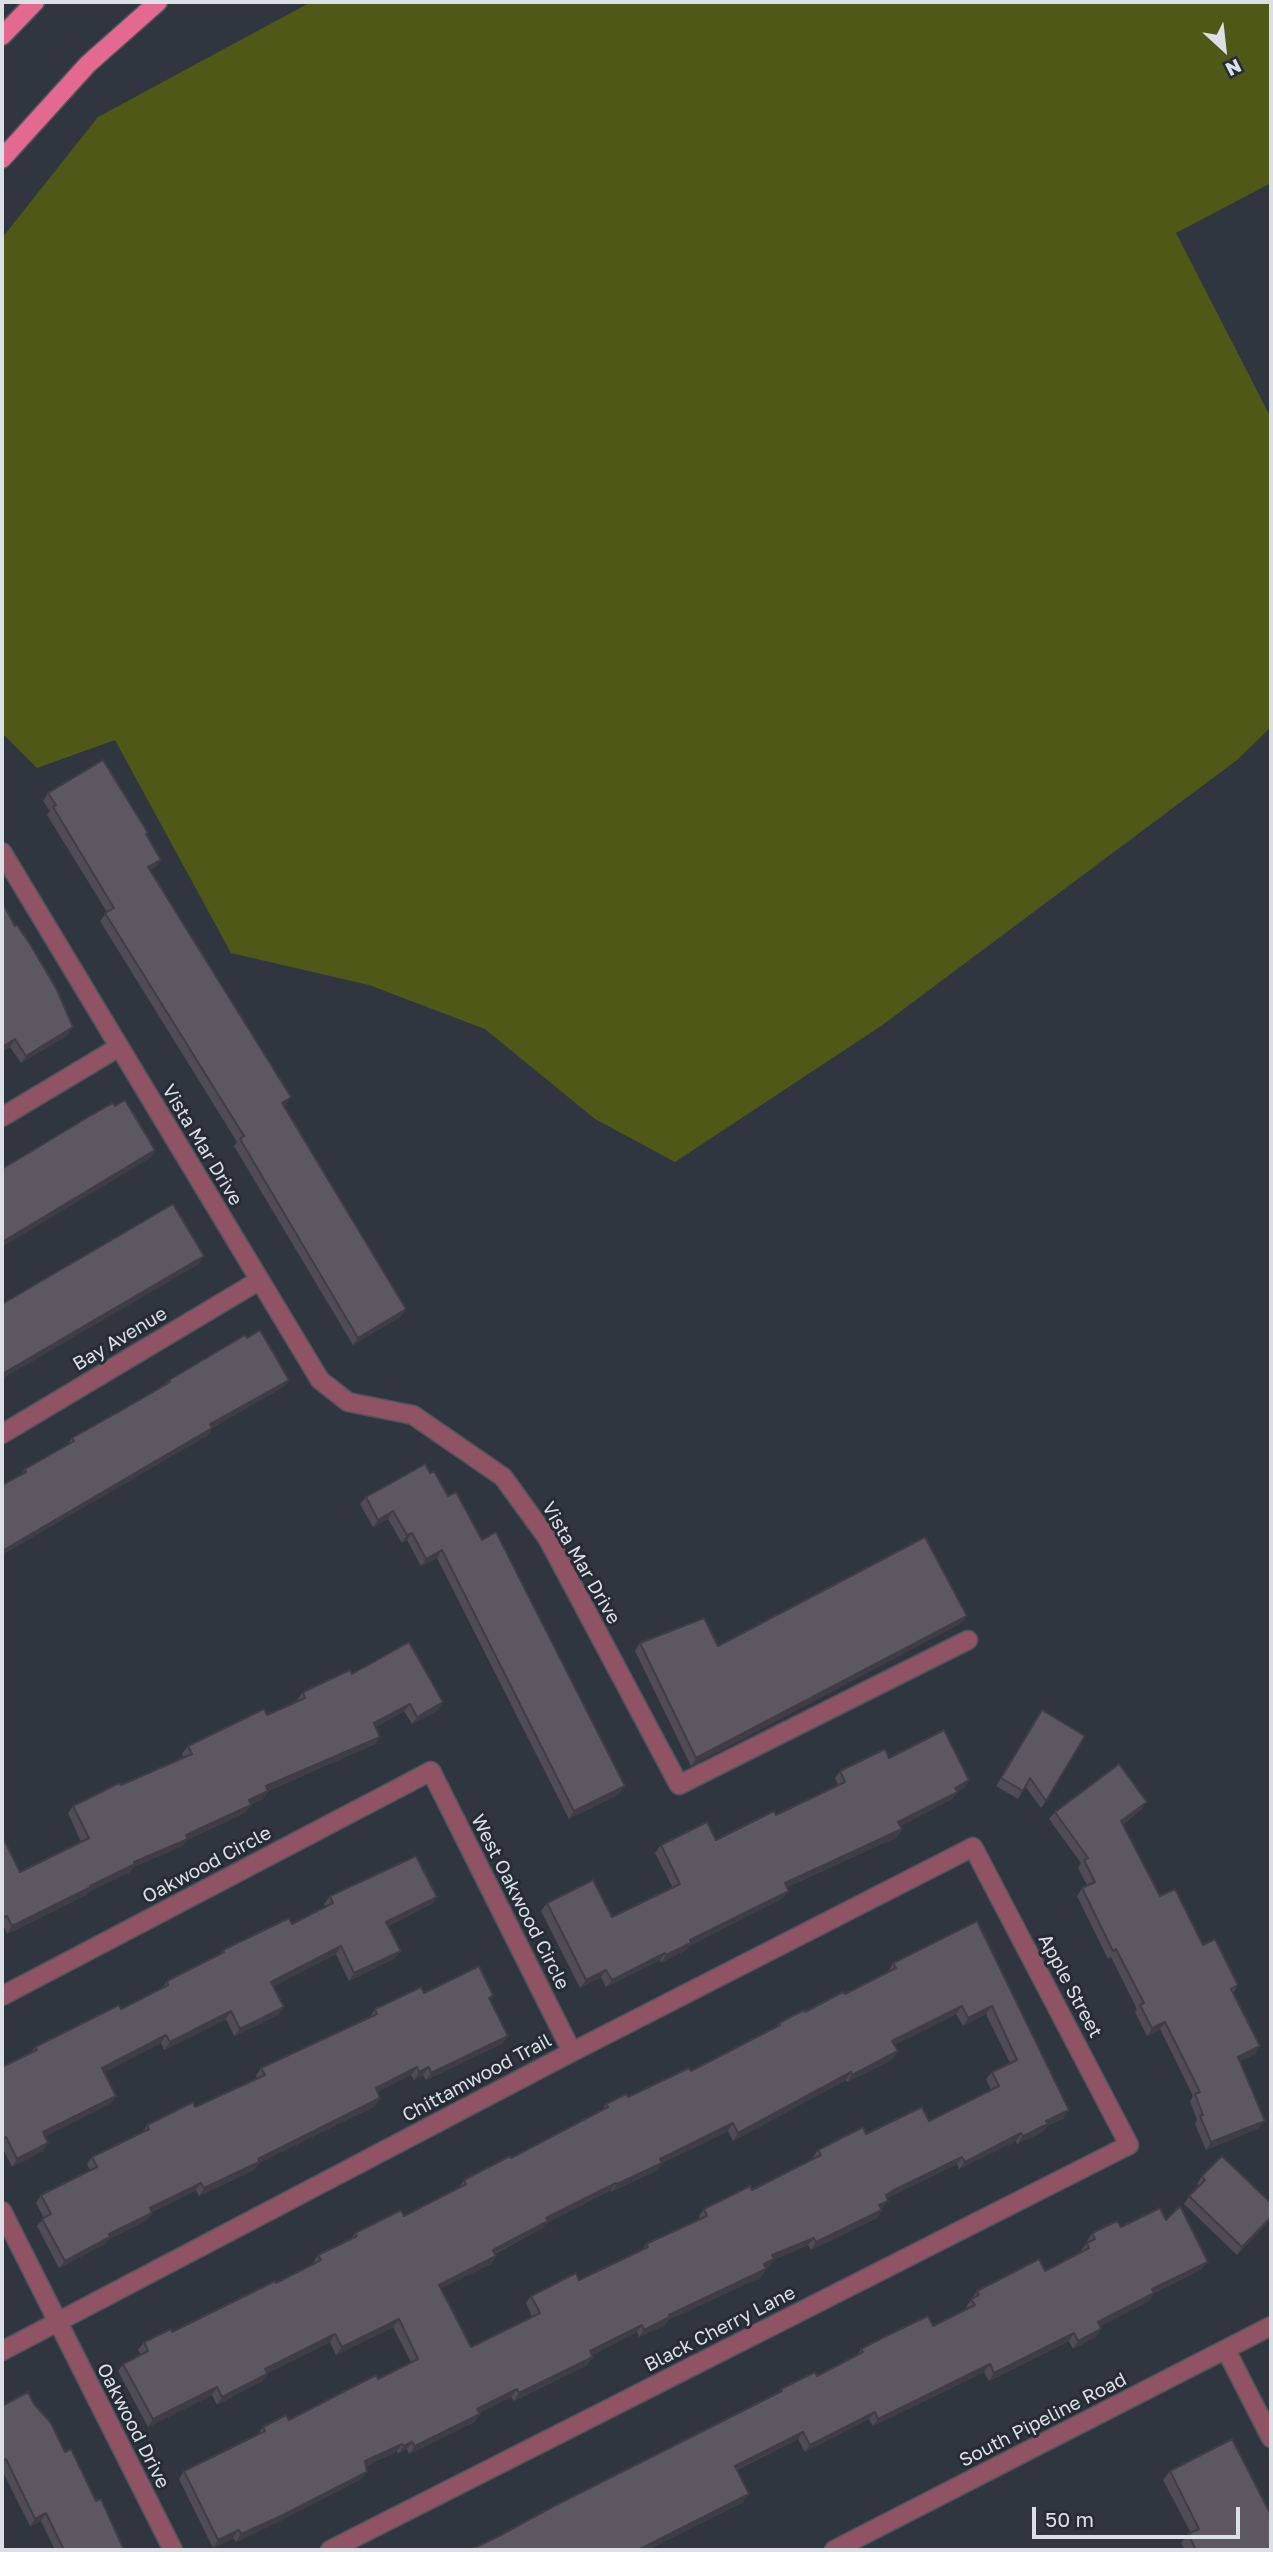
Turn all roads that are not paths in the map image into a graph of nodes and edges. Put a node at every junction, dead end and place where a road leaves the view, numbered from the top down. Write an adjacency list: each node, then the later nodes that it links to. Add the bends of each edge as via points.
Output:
1 (35, 2): 3 (main road)
2 (158, 2): 4 (main road, via 89,64)
3 (2, 36)
4 (8, 153)
5 (2, 852): 6 (street, Vista Mar Drive)
6 (119, 1047): 7 (street); 8 (street, Vista Mar Drive)
7 (2, 1117)
8 (260, 1280): 9 (street, Bay Avenue); 10 (street, Vista Mar Drive, via 320,1380 348,1402 414,1415 503,1477 548,1539 679,1785)
9 (2, 1434)
10 (968, 1640)
11 (431, 1771): 13 (street, Oakwood Circle); 14 (street, West Oakwood Circle)
12 (973, 1847): 14 (street, Chittamwood Trail); 15 (street, Apple Street)
13 (2, 1996)
14 (572, 2052): 17 (street, Chittamwood Trail)
15 (1129, 2145): 23 (street, Black Cherry Lane)
16 (2, 2211): 17 (street)
17 (56, 2321): 20 (street, Chittamwood Trail); 22 (street, Oakwood Drive)
18 (1271, 2326): 19 (street, South Pipeline Road)
19 (1226, 2350): 21 (street); 24 (street, South Pipeline Road)
20 (2, 2351)
21 (1271, 2438)
22 (173, 2550)
23 (330, 2550)
24 (834, 2550)

